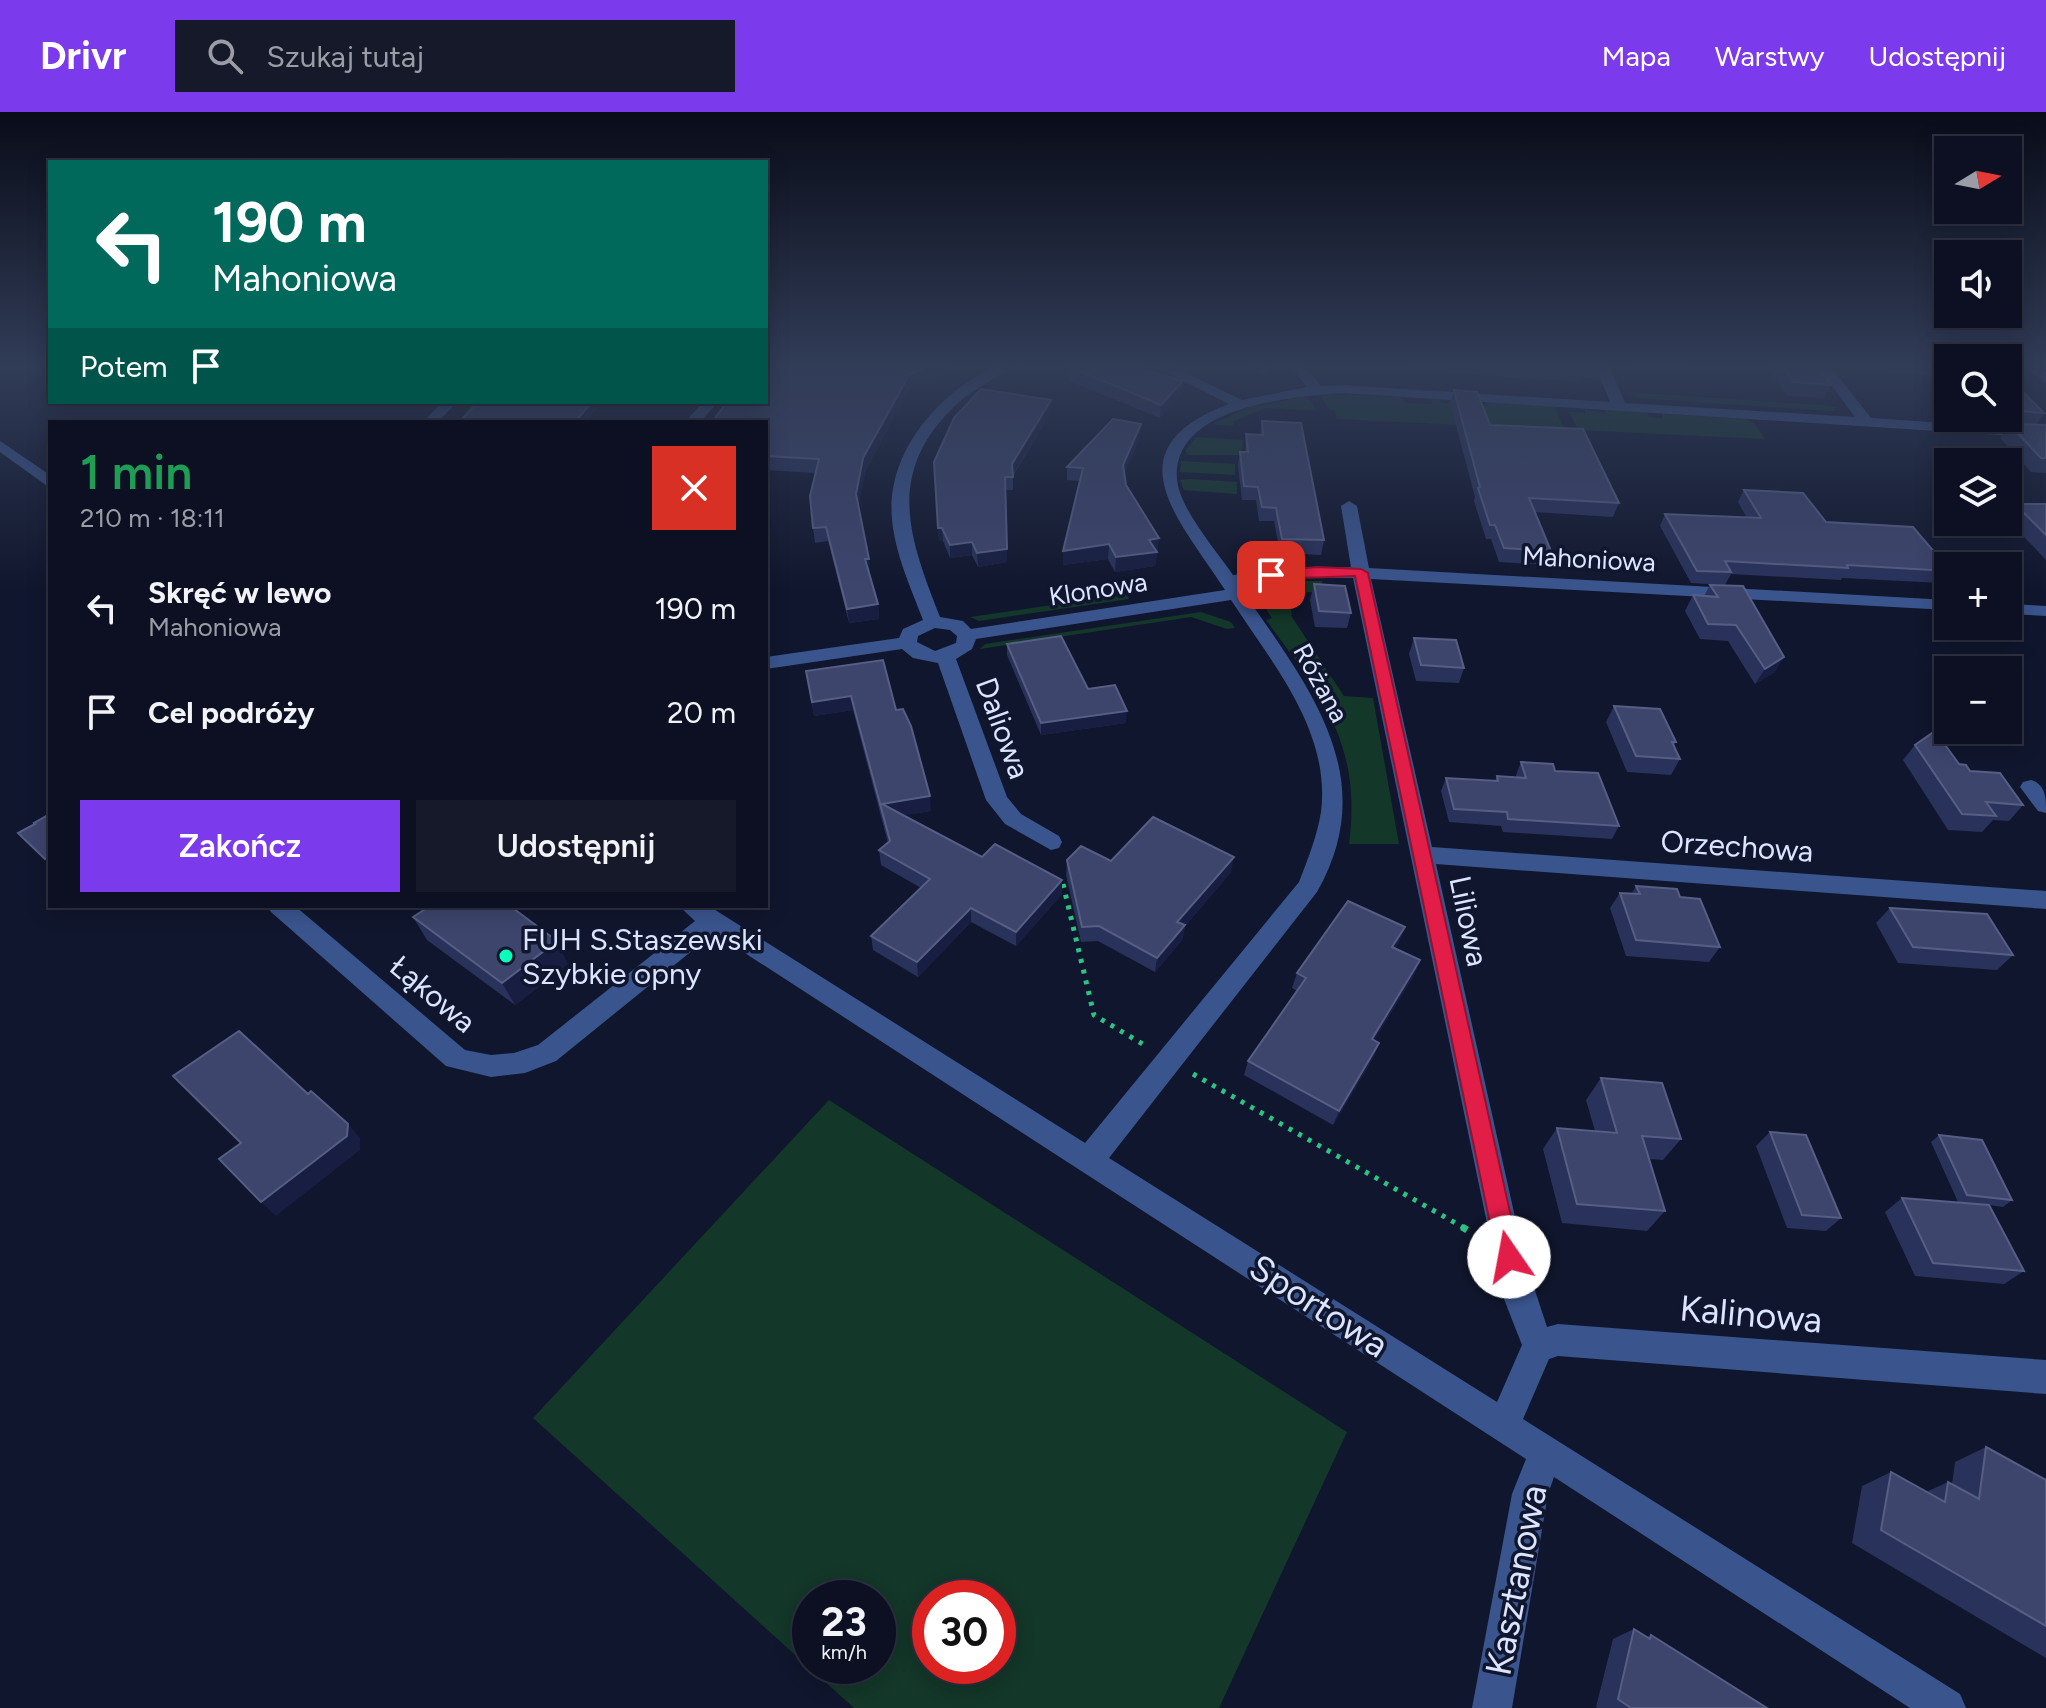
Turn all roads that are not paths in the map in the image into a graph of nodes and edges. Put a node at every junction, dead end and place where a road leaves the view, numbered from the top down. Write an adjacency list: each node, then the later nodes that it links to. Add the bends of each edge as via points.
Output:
1 (918, 441): 11 (street, via 902,471 899,518)
2 (1179, 441): 7 (street, Różana, via 1166,469 1169,488)
3 (0, 445): 4 (street)
4 (48, 481)
5 (1349, 506): 6 (street, Liliowa)
6 (1361, 573): 7 (street, Mahoniowa, via 1292,573); 8 (street, Mahoniowa); 19 (street, Liliowa)
7 (1232, 587): 12 (street, Klonowa); 23 (street, Różana, via 1322,730 1332,785 1327,842 1309,886)
8 (1934, 604)
9 (2022, 610): 10 (street)
10 (2046, 611)
11 (933, 622): 12 (street, via 956,625); 13 (street, via 915,628)
12 (967, 635): 14 (street, via 963,648)
13 (907, 643): 14 (street, via 923,655); 15 (street)
14 (945, 656): 18 (street, Daliowa, via 997,800 1013,819)
15 (768, 663)
16 (2031, 787): 17 (street)
17 (2046, 806)
18 (1051, 842)
19 (1423, 855): 20 (street, Orzechowa); 24 (street, Liliowa, via 1509,1257)
20 (2046, 900)
21 (281, 908): 22 (street, Łąkowa, via 456,1058 496,1067 531,1062 547,1053)
22 (702, 913): 23 (street, Sportowa)
23 (1090, 1159): 26 (street, Sportowa)
24 (1538, 1345): 25 (street, Kalinowa, via 1588,1341); 26 (street)
25 (2046, 1377)
26 (1504, 1425): 27 (street, Sportowa)
27 (1545, 1453): 28 (street, Kasztanowa, via 1530,1494); 29 (street, Sportowa)
28 (1492, 1708)
29 (1946, 1708)

